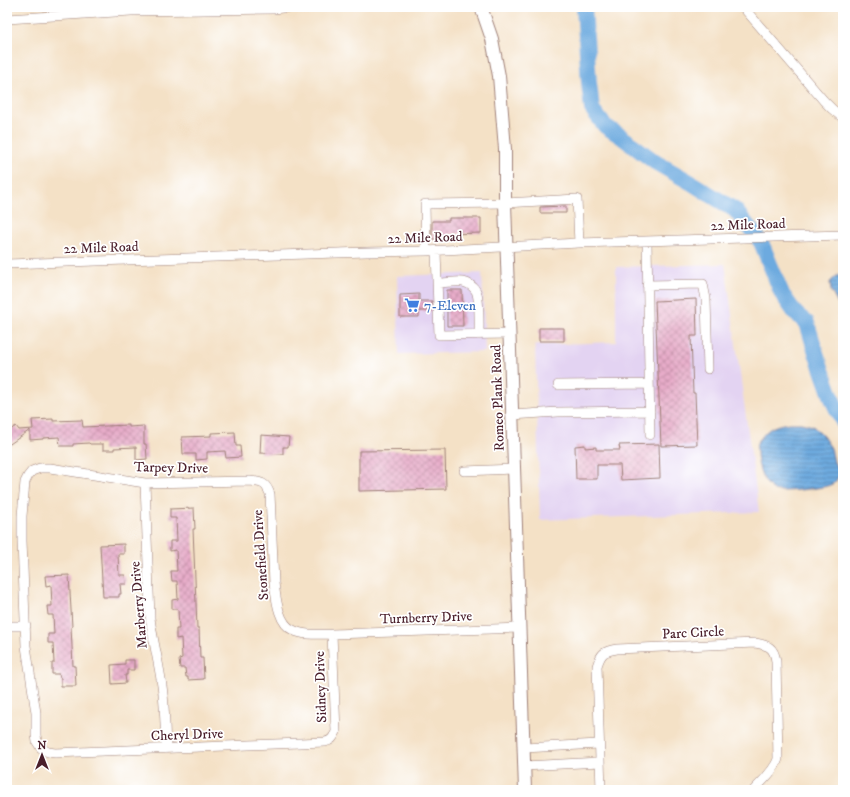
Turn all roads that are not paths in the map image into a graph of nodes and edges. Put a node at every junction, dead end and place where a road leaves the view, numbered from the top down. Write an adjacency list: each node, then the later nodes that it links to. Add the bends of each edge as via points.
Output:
1 (290, 7): 4 (street)
2 (481, 7): 7 (main road, Romeo Plank Road, via 492,39 499,76 505,150)
3 (743, 7): 6 (street, via 824,101)
4 (131, 9): 5 (street)
5 (7, 19)
6 (843, 118)
7 (505, 203): 10 (street, via 578,199); 11 (main road, Romeo Plank Road); 12 (street, via 425,204)
8 (843, 235): 9 (street, 22 Mile Road)
9 (647, 241): 10 (street, 22 Mile Road); 16 (street)
10 (579, 243): 11 (street, 22 Mile Road)
11 (506, 247): 13 (street, 22 Mile Road); 17 (main road, Romeo Plank Road)
12 (426, 251): 13 (street, 22 Mile Road); 14 (street, 22 Mile Road)
13 (436, 251): 15 (street)
14 (7, 264)
15 (438, 283): 18 (street, via 463,282 473,287 478,298); 18 (street, via 439,335)
16 (647, 285): 19 (street, via 703,284 706,299); 20 (street)
17 (510, 334): 18 (street); 23 (main road, Romeo Plank Road)
18 (479, 335)
19 (708, 369)
20 (649, 384): 21 (street); 22 (street)
21 (558, 385)
22 (650, 411): 23 (street); 24 (street)
23 (512, 415): 25 (main road, Romeo Plank Road)
24 (650, 435)
25 (514, 469): 26 (street); 31 (main road, Romeo Plank Road)
26 (464, 471)
27 (146, 483): 28 (street, Tarpey Drive, via 257,481); 30 (street, Tarpey Drive, via 50,468 32,471 25,482 22,516); 36 (street, Marberry Drive, via 150,618 162,685)
28 (263, 484): 32 (street, Stonefield Drive, via 270,494 274,583 284,623 294,631)
29 (7, 626): 30 (street)
30 (26, 626): 36 (street, Cheryl Drive, via 27,654 36,713 36,735 37,742 42,748 55,753)
31 (520, 628): 32 (street, Turnberry Drive); 35 (main road, Romeo Plank Road)
32 (332, 634): 33 (street, Sidney Drive, via 336,726)
33 (333, 738): 36 (street, Cheryl Drive, via 325,742)
34 (599, 744): 35 (street); 37 (street, Parc Circle); 41 (street, Parc Circle, via 597,666 602,654 617,649 755,643 764,645 775,653 776,661 778,759 776,765)
35 (524, 748): 38 (main road, Romeo Plank Road)
36 (166, 749)
37 (600, 762): 38 (street); 40 (street, Parc Circle)
38 (524, 766): 39 (main road, Romeo Plank Road)
39 (525, 790)
40 (601, 790)
41 (754, 790)

